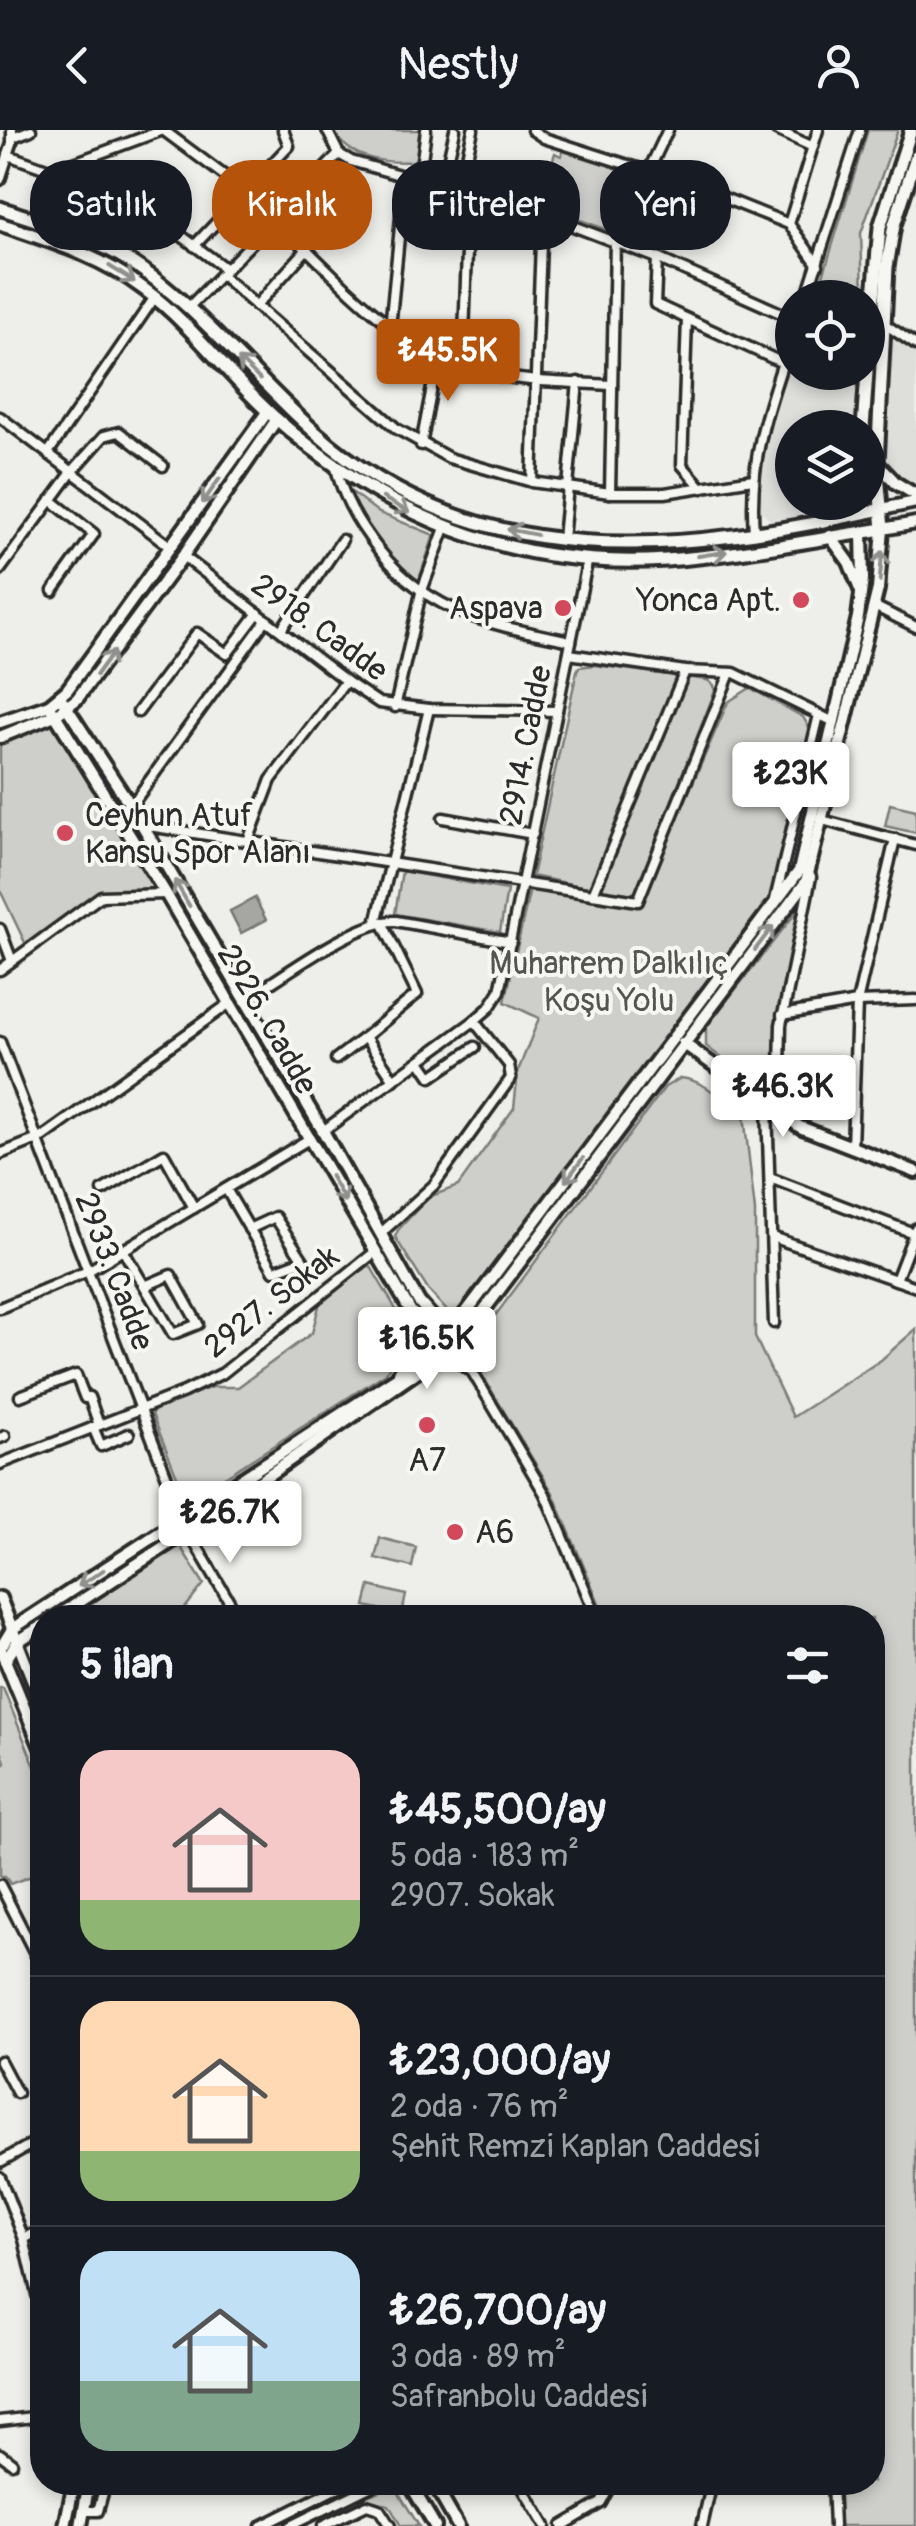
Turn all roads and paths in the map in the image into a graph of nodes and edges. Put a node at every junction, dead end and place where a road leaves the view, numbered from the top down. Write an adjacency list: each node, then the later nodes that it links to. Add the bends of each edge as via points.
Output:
1 (31, 130): 13 (street)
2 (163, 130): 19 (street); 28 (street)
3 (282, 130): 20 (street, via 289,146)
4 (327, 130): 16 (street)
5 (426, 130): 22 (street)
6 (455, 130): 23 (street)
7 (473, 130): 24 (street)
8 (668, 130): 26 (street)
9 (776, 130): 15 (street)
10 (818, 130): 15 (street)
11 (860, 130): 46 (street)
12 (911, 130): 49 (main road, via 883,212)
13 (12, 133): 17 (street)
14 (535, 133): 25 (street)
15 (812, 147): 34 (street)
16 (339, 154): 21 (street); 29 (street)
17 (8, 156): 27 (street); 30 (street)
18 (916, 157): 51 (main road, via 890,246)
19 (83, 160)
20 (275, 160)
21 (333, 160)
22 (422, 160)
23 (448, 160)
24 (466, 160)
25 (615, 160)
26 (653, 160)
27 (30, 163)
28 (212, 167)
29 (392, 172)
30 (0, 180)
31 (731, 201): 34 (street)
32 (0, 208): 53 (main road, via 110,250)
33 (0, 224): 50 (main road, one-way to 50, via 105,264)
34 (789, 224): 46 (street)
35 (212, 226): 36 (street)
36 (194, 246): 47 (street)
37 (245, 250): 47 (street)
38 (306, 250): 52 (street)
39 (308, 250): 57 (street)
40 (398, 250): 57 (street)
41 (468, 250): 61 (street)
42 (541, 250): 62 (street)
43 (615, 250): 64 (street)
44 (637, 250): 45 (street)
45 (657, 258): 54 (street); 55 (street, via 655,304)
46 (818, 265): 48 (street)
47 (224, 272): 52 (street); 53 (street)
48 (812, 280)
49 (873, 280)
50 (154, 297): 67 (main road); 70 (street)
51 (885, 301)
52 (256, 306): 69 (street)
53 (187, 309): 66 (main road, one-way to 53)
54 (775, 310)
55 (686, 318): 60 (street); 78 (street, via 682,465)
56 (885, 324): 58 (street)
57 (390, 328): 59 (street)
58 (916, 344)
59 (438, 356): 61 (street); 69 (street)
60 (775, 359)
61 (463, 366): 62 (street)
62 (538, 379): 63 (street); 76 (street)
63 (578, 382): 64 (street); 77 (street)
64 (612, 385): 79 (street)
65 (775, 387): 75 (street)
66 (283, 402): 67 (main road); 92 (main road, one-way to 66, via 473,521 408,496 326,442)
67 (272, 415): 72 (main road); 94 (main road, one-way to 94); 95 (main road)
68 (0, 417): 70 (street)
69 (421, 445): 76 (street)
70 (48, 453): 73 (street)
71 (163, 466): 73 (street, via 117,432 104,436)
72 (336, 468): 87 (main road, one-way to 87); 99 (street, via 345,498 372,540)
73 (72, 472): 81 (street); 94 (street)
74 (885, 472): 80 (main road)
75 (753, 479): 78 (street); 89 (street)
76 (532, 482): 77 (street)
77 (568, 488): 79 (street); 92 (street)
78 (702, 488): 79 (street)
79 (610, 493)
80 (916, 499): 82 (main road)
81 (52, 500): 97 (street); 98 (street, via 94,534)
82 (885, 508)
83 (808, 520): 89 (main road)
84 (862, 520): 90 (main road)
85 (883, 520): 88 (main road)
86 (916, 523): 88 (main road)
87 (445, 528): 96 (main road); 99 (street)
88 (883, 529): 90 (main road); 101 (main road, one-way to 88)
89 (754, 532): 92 (main road, via 653,545)
90 (862, 532): 91 (main road); 100 (main road)
91 (830, 536): 96 (main road, one-way to 91, via 668,560); 100 (main road)
92 (563, 539)
93 (342, 540): 105 (street)
94 (171, 547): 95 (main road); 111 (main road)
95 (183, 556): 102 (street, 2918. Cadde); 113 (main road, one-way to 95)
96 (588, 558): 106 (street, 2914. Cadde)
97 (0, 570)
98 (53, 591)
99 (422, 592): 106 (street, via 476,620); 112 (street)
100 (862, 595): 120 (main road)
101 (874, 606): 104 (street); 124 (main road)
102 (258, 613): 103 (street, 2918. Cadde); 117 (street, via 227,654 197,633)
103 (266, 620): 105 (street, 2918. Cadde); 122 (street)
104 (916, 627)
105 (281, 630): 110 (street, 2918. Cadde)
106 (572, 640): 107 (street, 2914. Cadde)
107 (569, 654): 108 (street); 116 (street, 2914. Cadde)
108 (685, 670): 109 (street); 134 (street)
109 (730, 673): 118 (street); 134 (street, via 638,902)
110 (346, 681): 112 (street, 2918. Cadde); 128 (street, via 271,780)
111 (60, 697): 113 (main road, 2926. Cadde); 114 (main road)
112 (394, 706): 115 (street, 2918. Cadde)
113 (69, 707): 114 (main road); 122 (main road, 2926. Cadde)
114 (53, 709): 119 (main road); 121 (main road); 133 (main road, 2926. Cadde)
115 (429, 709): 116 (street, 2918. Cadde); 130 (street)
116 (557, 710): 126 (street, 2914. Cadde)
117 (138, 712)
118 (820, 714): 120 (street); 135 (street)
119 (0, 722)
120 (834, 722): 135 (main road, via 802,864)
121 (0, 737)
122 (131, 806): 125 (main road, 2926. Cadde)
123 (443, 818): 126 (street)
124 (822, 820): 127 (street); 131 (main road)
125 (142, 826): 128 (street); 141 (main road, 2926. Cadde, one-way to 125)
126 (533, 834): 132 (street, 2914. Cadde)
127 (895, 839): 129 (street); 143 (street)
128 (248, 841): 130 (street)
129 (916, 845)
130 (393, 863): 132 (street); 136 (street)
131 (811, 870): 145 (street); 148 (main road, one-way to 131)
132 (523, 882): 134 (street); 138 (street, 2914. Cadde)
133 (166, 894): 139 (street, via 101,896); 144 (main road, 2926. Cadde)
134 (593, 894)
135 (774, 904): 148 (main road)
136 (379, 922): 138 (street); 141 (street); 147 (street, via 417,994)
137 (1, 935): 139 (street)
138 (511, 942): 146 (street, 2914. Cadde, via 500,991)
139 (12, 960): 140 (street)
140 (0, 970)
141 (245, 1000): 156 (main road, 2926. Cadde)
142 (916, 1000): 143 (street)
143 (857, 1002): 145 (street); 159 (street)
144 (230, 1003): 157 (street); 158 (main road, 2926. Cadde)
145 (782, 1015): 155 (street)
146 (474, 1021): 152 (street, 2914. Cadde); 168 (street, via 510,1067 511,1078 428,1191)
147 (364, 1037): 151 (street); 153 (street)
148 (680, 1041): 154 (main road); 179 (main road, one-way to 179); 180 (main road)
149 (0, 1042): 157 (street, 2933. Cadde)
150 (475, 1047): 152 (street, via 431,1077)
151 (336, 1059)
152 (420, 1061): 153 (street, 2914. Cadde)
153 (394, 1080): 156 (street, 2914. Cadde)
154 (768, 1105): 155 (main road); 162 (street)
155 (779, 1114): 159 (main road)
156 (323, 1131): 158 (main road); 168 (main road, 2926. Cadde)
157 (38, 1140): 160 (street); 172 (street, 2933. Cadde)
158 (309, 1140): 163 (street); 171 (main road, 2926. Cadde, one-way to 171)
159 (852, 1148): 161 (main road)
160 (0, 1154)
161 (916, 1172)
162 (770, 1178): 167 (street); 169 (street)
163 (226, 1189): 165 (street); 166 (street)
164 (103, 1190): 165 (street, via 164,1154)
165 (194, 1208): 170 (street)
166 (250, 1229): 166 (street, via 274,1271 303,1260 274,1216)
167 (915, 1232): 173 (street)
168 (381, 1233): 179 (main road, 2926. Cadde, via 424,1309)
169 (772, 1236): 173 (street); 178 (street)
170 (123, 1250): 172 (street); 174 (street)
171 (375, 1252): 177 (main road, 2926. Cadde); 185 (street, 2927. Sokak, via 223,1373)
172 (88, 1270): 176 (street); 185 (street, 2933. Cadde)
173 (896, 1280): 175 (street)
174 (145, 1286): 174 (street, via 173,1334 198,1324 171,1275)
175 (916, 1287)
176 (0, 1308)
177 (414, 1316): 181 (main road, 2926. Cadde); 183 (main road, via 409,1352)
178 (774, 1323)
179 (448, 1335): 180 (main road, 2926. Cadde); 181 (main road)
180 (457, 1346): 181 (main road); 182 (street)
181 (442, 1350): 182 (street); 183 (main road); 190 (main road)
182 (475, 1374): 195 (street, via 545,1494)
183 (396, 1378): 189 (main road)
184 (20, 1396): 186 (street, via 76,1374)
185 (141, 1408): 186 (street, 2927. Sokak); 189 (street, 2933. Cadde)
186 (96, 1426): 187 (street, via 101,1446); 188 (street, 2927. Sokak)
187 (129, 1434)
188 (0, 1464)
189 (183, 1519): 190 (main road); 192 (main road, one-way to 192)
190 (188, 1531): 193 (main road); 194 (street)
191 (0, 1598): 197 (main road)
192 (49, 1605)
193 (75, 1605)
194 (232, 1605)
195 (592, 1605)
196 (30, 1617): 197 (main road, one-way to 197)
197 (12, 1629): 199 (main road); 200 (main road)
198 (30, 1634): 199 (main road)
199 (17, 1642): 200 (main road); 201 (main road)
200 (1, 1654): 202 (main road)
201 (30, 1674)
202 (30, 1722)
203 (1, 1884): 204 (street)
204 (30, 1943)
205 (0, 2061): 206 (street)
206 (16, 2093)
207 (30, 2145): 208 (street)
208 (0, 2162)
209 (0, 2178): 211 (street)
210 (30, 2236): 211 (street)
211 (24, 2239): 212 (street)
212 (30, 2264)
213 (30, 2417): 214 (street)
214 (0, 2421)
215 (0, 2454): 216 (street)
216 (12, 2463)
217 (71, 2495): 229 (main road)
218 (87, 2495): 228 (main road)
219 (103, 2495): 228 (street, via 98,2512)
220 (323, 2495): 231 (street)
221 (353, 2495): 232 (street)
222 (417, 2495): 235 (main road)
223 (440, 2495): 236 (main road)
224 (527, 2495): 237 (street)
225 (605, 2495): 238 (street)
226 (709, 2495): 239 (street)
227 (833, 2495): 240 (street)
228 (84, 2511): 230 (main road)
229 (65, 2526)
230 (81, 2526)
231 (261, 2526)
232 (290, 2526)
233 (323, 2526): 234 (street, via 367,2504)
234 (390, 2526)
235 (435, 2526)
236 (458, 2526)
237 (545, 2526)
238 (562, 2526)
239 (702, 2526)
240 (834, 2526)

